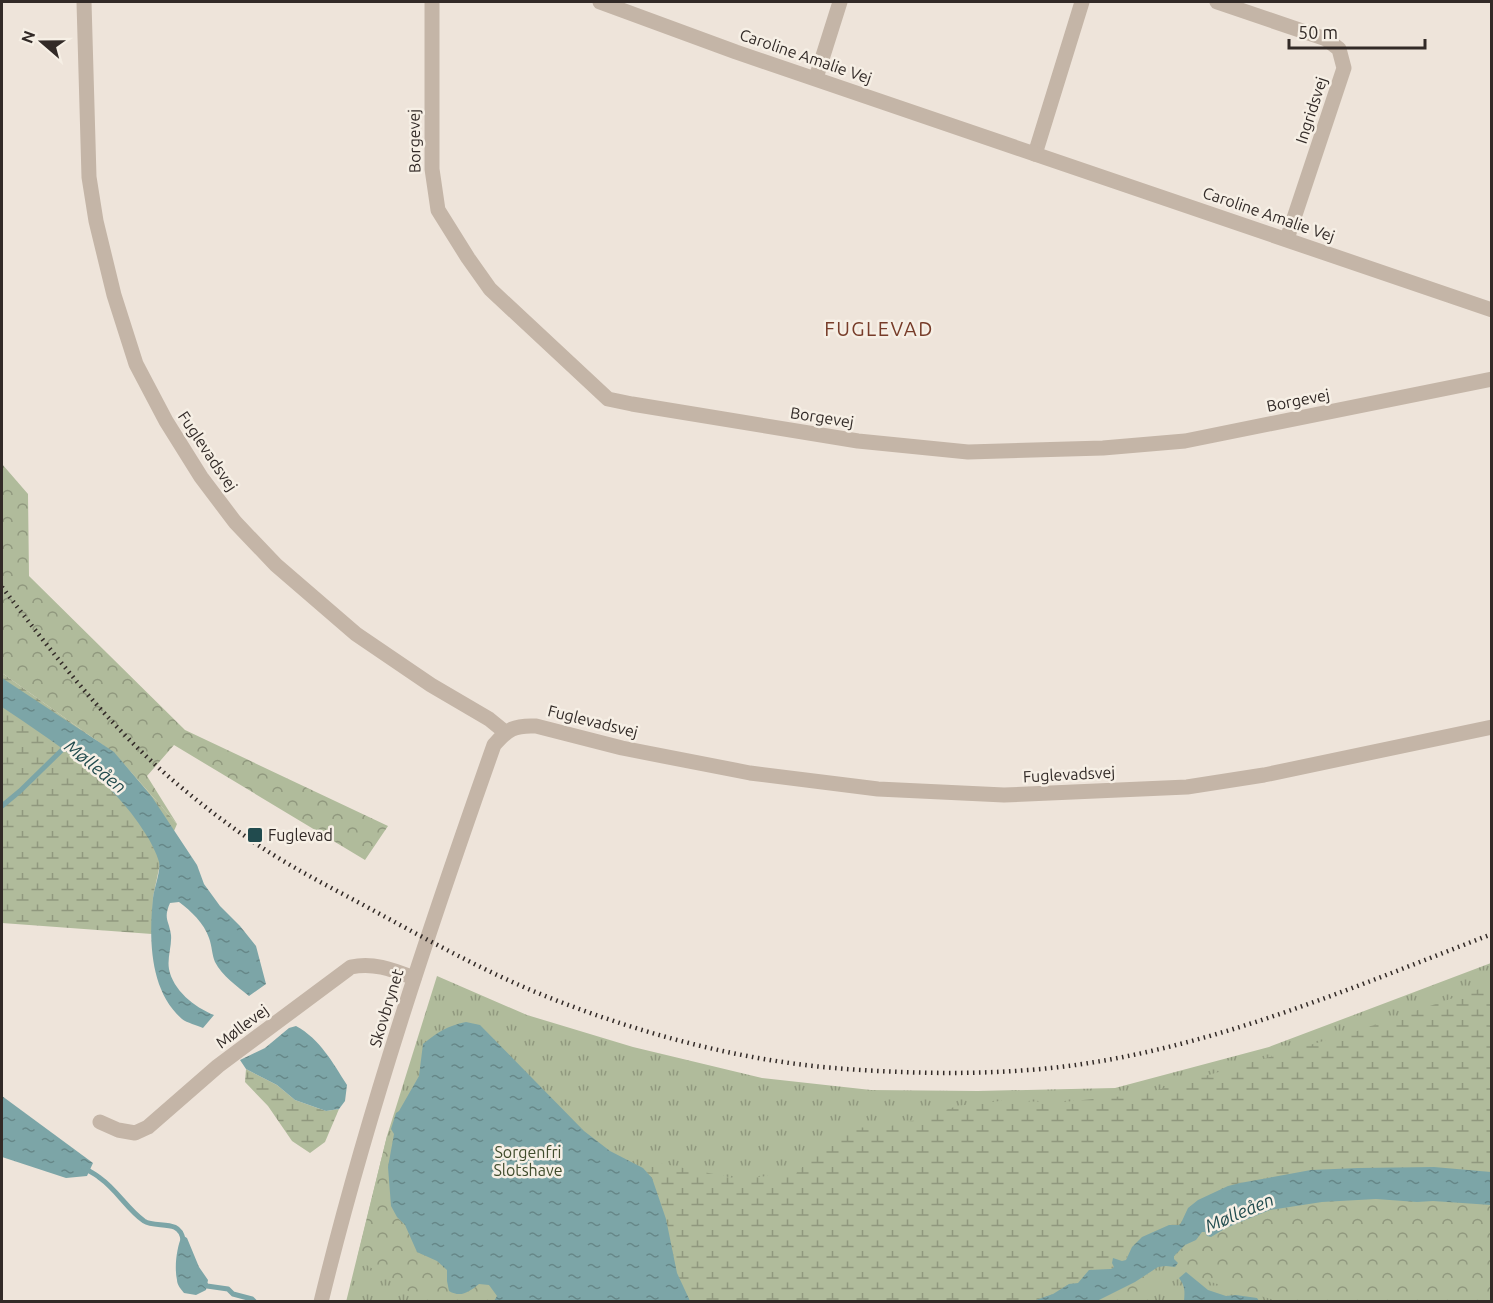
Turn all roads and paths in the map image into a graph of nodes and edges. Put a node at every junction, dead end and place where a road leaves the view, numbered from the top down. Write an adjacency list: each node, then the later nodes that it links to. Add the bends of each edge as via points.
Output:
1 (84, 2): 13 (street, Fuglevadsvej, via 92,200 114,295 136,364 166,421 235,522 276,566 356,634)
2 (432, 2): 11 (street, Borgevej, via 432,169 438,210 490,289 608,399 858,441 968,452 1185,441)
3 (600, 2): 7 (street, Caroline Amalie Vej)
4 (840, 2): 7 (street)
5 (1082, 2): 8 (street)
6 (1217, 2): 9 (street, Ingridsvej, via 1326,39 1340,49 1344,68)
7 (816, 78): 8 (street, Caroline Amalie Vej)
8 (1035, 154): 9 (street, Caroline Amalie Vej)
9 (1287, 240): 10 (street, Caroline Amalie Vej)
10 (1491, 310)
11 (1491, 379)
12 (1491, 727): 13 (street, Fuglevadsvej, via 1264,775 1187,787 1004,795 878,789 750,773 622,748 536,726 522,725)
13 (505, 732): 14 (street, Skovbrynet, via 494,745)
14 (414, 978): 15 (street, Møllevej, via 377,966 351,967 218,1066 148,1127 135,1132); 16 (street, Skovbrynet, via 351,1184)
15 (100, 1122)
16 (321, 1302)

